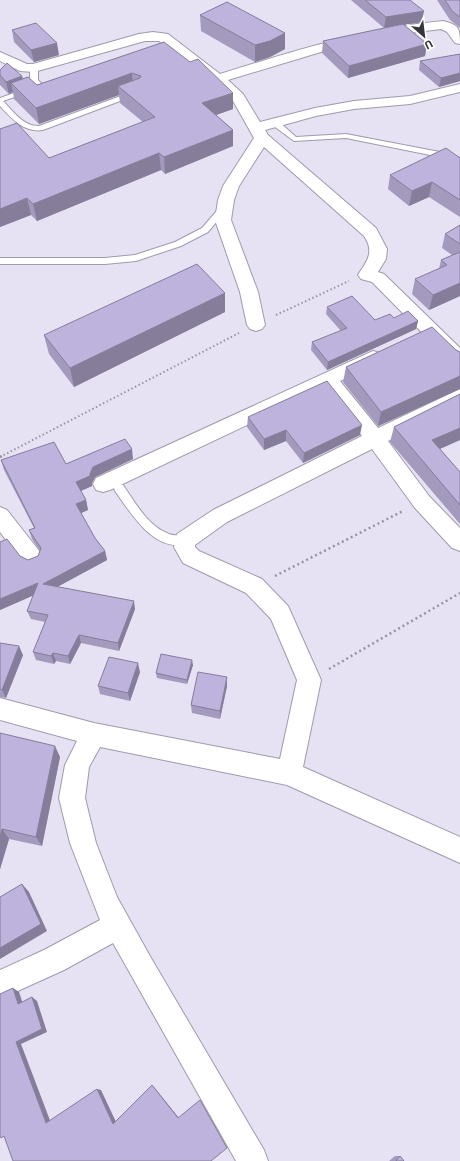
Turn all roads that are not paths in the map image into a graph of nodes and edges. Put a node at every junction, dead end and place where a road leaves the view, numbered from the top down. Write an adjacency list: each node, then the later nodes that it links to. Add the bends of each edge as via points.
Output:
1 (454, 25): 2 (street); 5 (street, via 436,25 386,33 320,47)
2 (460, 40)
3 (0, 56): 4 (street, via 25,68)
4 (34, 68): 5 (street, via 153,36 173,43); 8 (lane, via 34,80 43,85)
5 (218, 79): 10 (street, via 238,97)
6 (460, 88): 9 (street, via 410,100 354,105)
7 (137, 93): 8 (lane, via 34,129 19,122)
8 (0, 101)
9 (274, 122): 10 (street); 11 (lane, via 294,139 346,136 442,155)
10 (259, 133): 12 (street, via 231,186); 15 (street, via 370,232 379,243 380,255 367,275 378,278)
11 (460, 161)
12 (224, 208): 13 (lane, via 204,230 178,244 136,258 104,261); 14 (street, via 223,220 250,292)
13 (0, 260)
14 (256, 325)
15 (432, 331): 16 (street); 18 (street)
16 (411, 340)
17 (390, 350): 19 (street)
18 (460, 359)
19 (328, 379): 21 (street); 22 (street)
20 (460, 396): 21 (street)
21 (374, 437): 24 (street, via 238,506); 25 (street, via 422,502)
22 (111, 486): 24 (lane, via 158,536 169,540)
23 (0, 516): 26 (street)
24 (185, 540): 29 (street, via 186,552 191,557 254,586 280,613 309,680)
25 (460, 542)
26 (32, 558)
27 (0, 709): 28 (street)
28 (94, 734): 29 (street); 31 (street, via 77,765 72,798 83,843 107,905)
29 (289, 773): 30 (street)
30 (460, 850)
31 (118, 925): 32 (street); 33 (street)
32 (0, 986)
33 (253, 1161)

